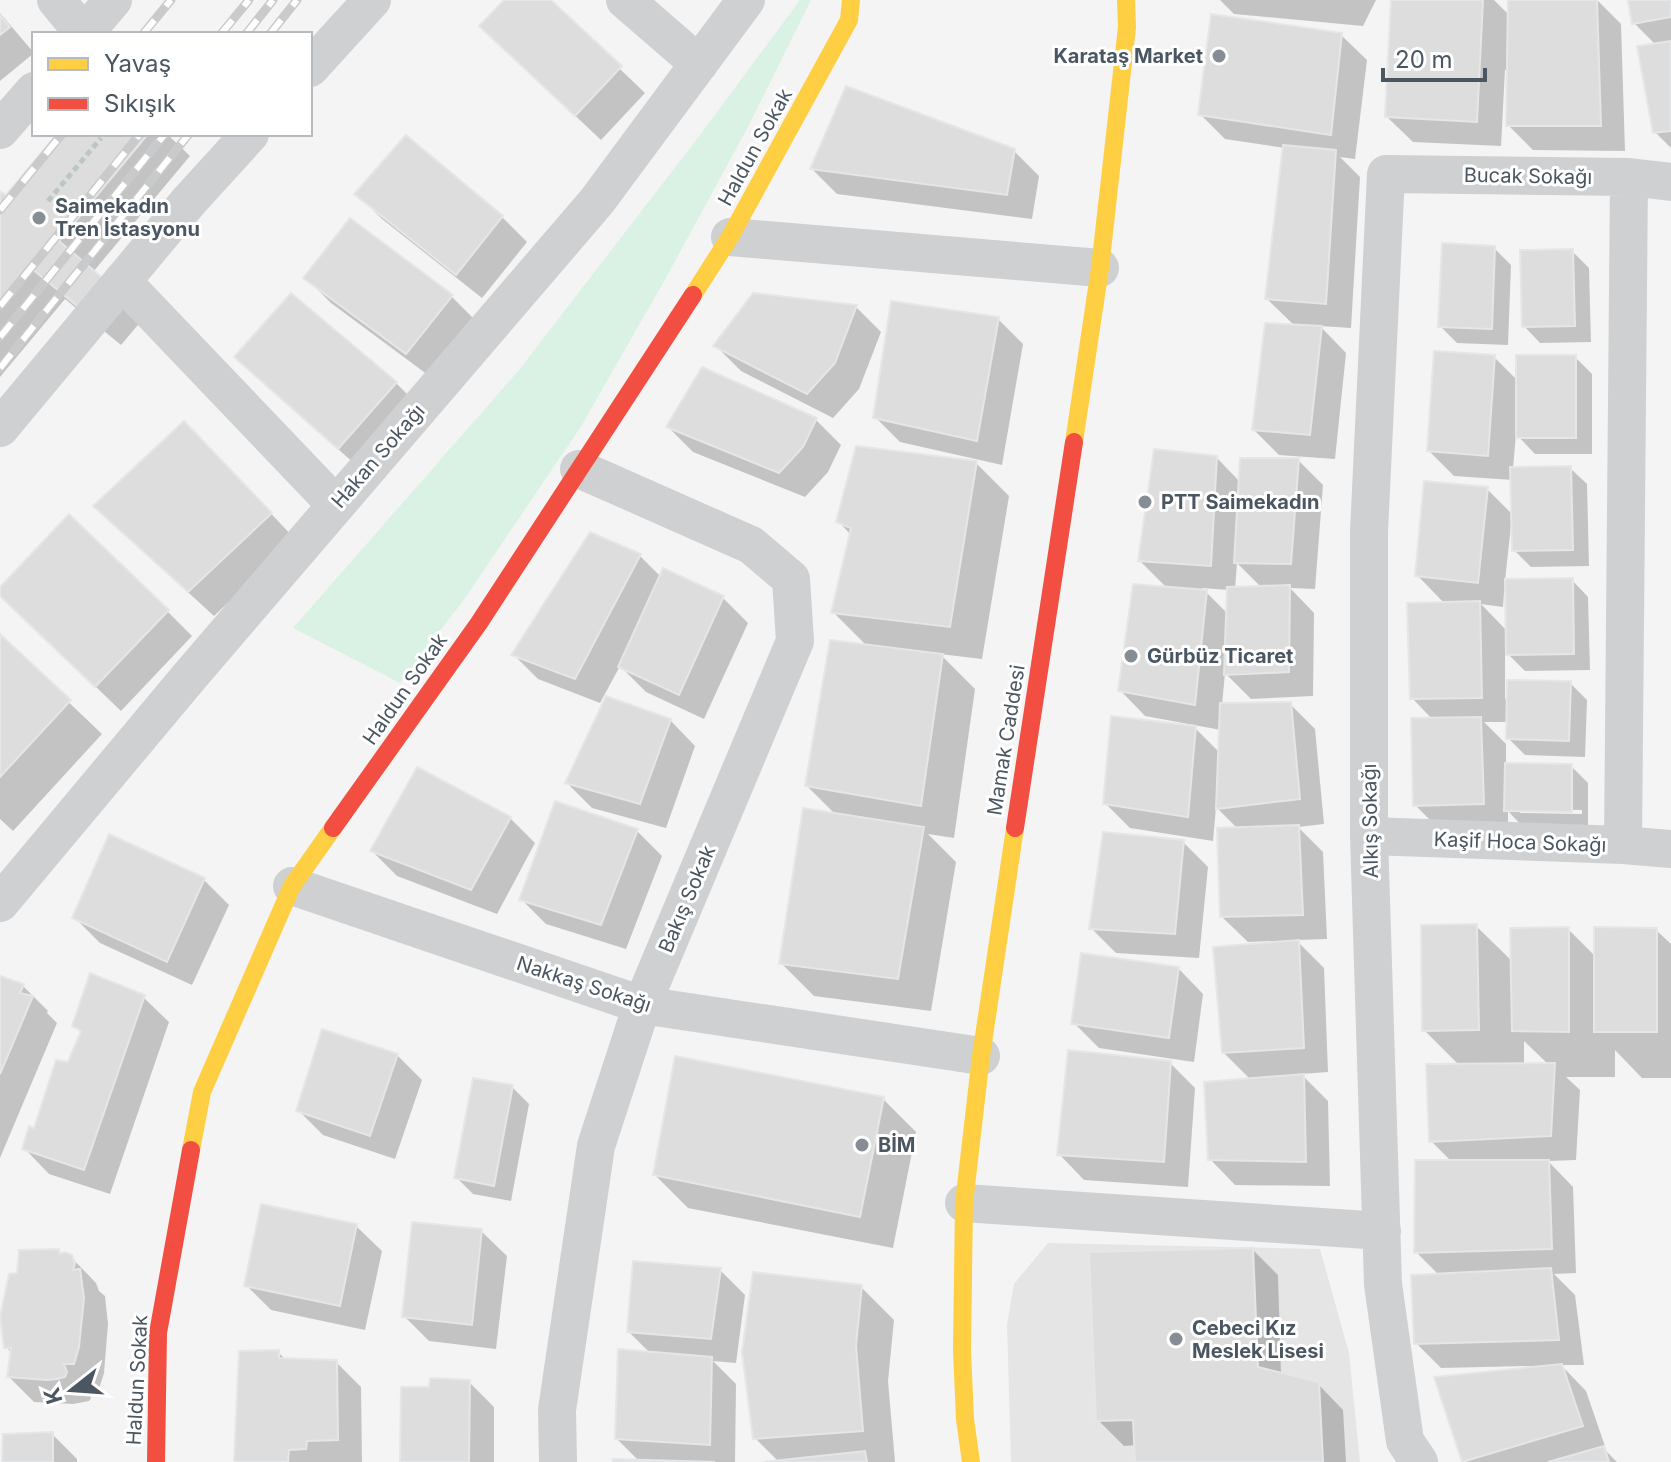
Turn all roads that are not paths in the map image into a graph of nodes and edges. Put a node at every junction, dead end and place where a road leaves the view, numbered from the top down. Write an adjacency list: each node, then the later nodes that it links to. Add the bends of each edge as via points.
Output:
1 (56, 0): 10 (street)
2 (113, 0): 11 (street)
3 (372, 0): 13 (street)
4 (625, 0): 12 (street)
5 (746, 0): 12 (street, Hakan Sokağı)
6 (851, 0): 20 (street, Haldun Sokak, via 849,20)
7 (1126, 0): 9 (street, Mamak Caddesi)
8 (1139, 0): 9 (street, Mamak Caddesi)
9 (1127, 27): 21 (street, Mamak Caddesi)
10 (82, 32)
11 (86, 32)
12 (699, 64): 25 (street, Hakan Sokağı, via 597,201)
13 (312, 66)
14 (32, 93): 15 (street)
15 (0, 130)
16 (248, 136): 22 (street)
17 (1386, 174): 18 (street, Bucak Sokağı); 26 (street, Alkış Sokağı, via 1369,532)
18 (1629, 177): 19 (street, Bucak Sokağı); 27 (street)
19 (1671, 182)
20 (730, 237): 21 (street); 24 (street, Haldun Sokak)
21 (1100, 268): 32 (street, Mamak Caddesi)
22 (122, 281): 23 (street); 25 (street)
23 (0, 428)
24 (579, 469): 29 (street, Haldun Sokak, via 479,623); 31 (street, Bakış Sokak, via 751,545 791,579 795,641)
25 (336, 505): 30 (street, Hakan Sokağı)
26 (1369, 836): 27 (street, Kaşif Hoca Sokağı); 34 (street, Alkış Sokağı)
27 (1623, 845): 28 (street, Kaşif Hoca Sokağı)
28 (1671, 849)
29 (292, 886): 31 (street, Nakkaş Sokağı); 35 (street, Haldun Sokak, via 202,1092 158,1333)
30 (0, 903)
31 (642, 1005): 32 (street, Nakkaş Sokağı); 36 (street, Bakış Sokak, via 596,1146 557,1410)
32 (981, 1056): 33 (street, Mamak Caddesi)
33 (964, 1203): 34 (street); 37 (street, Mamak Caddesi, via 962,1351)
34 (1382, 1231): 38 (street, Alkış Sokağı, via 1383,1284 1405,1441)
35 (156, 1462)
36 (558, 1462)
37 (971, 1462)
38 (1419, 1462)

